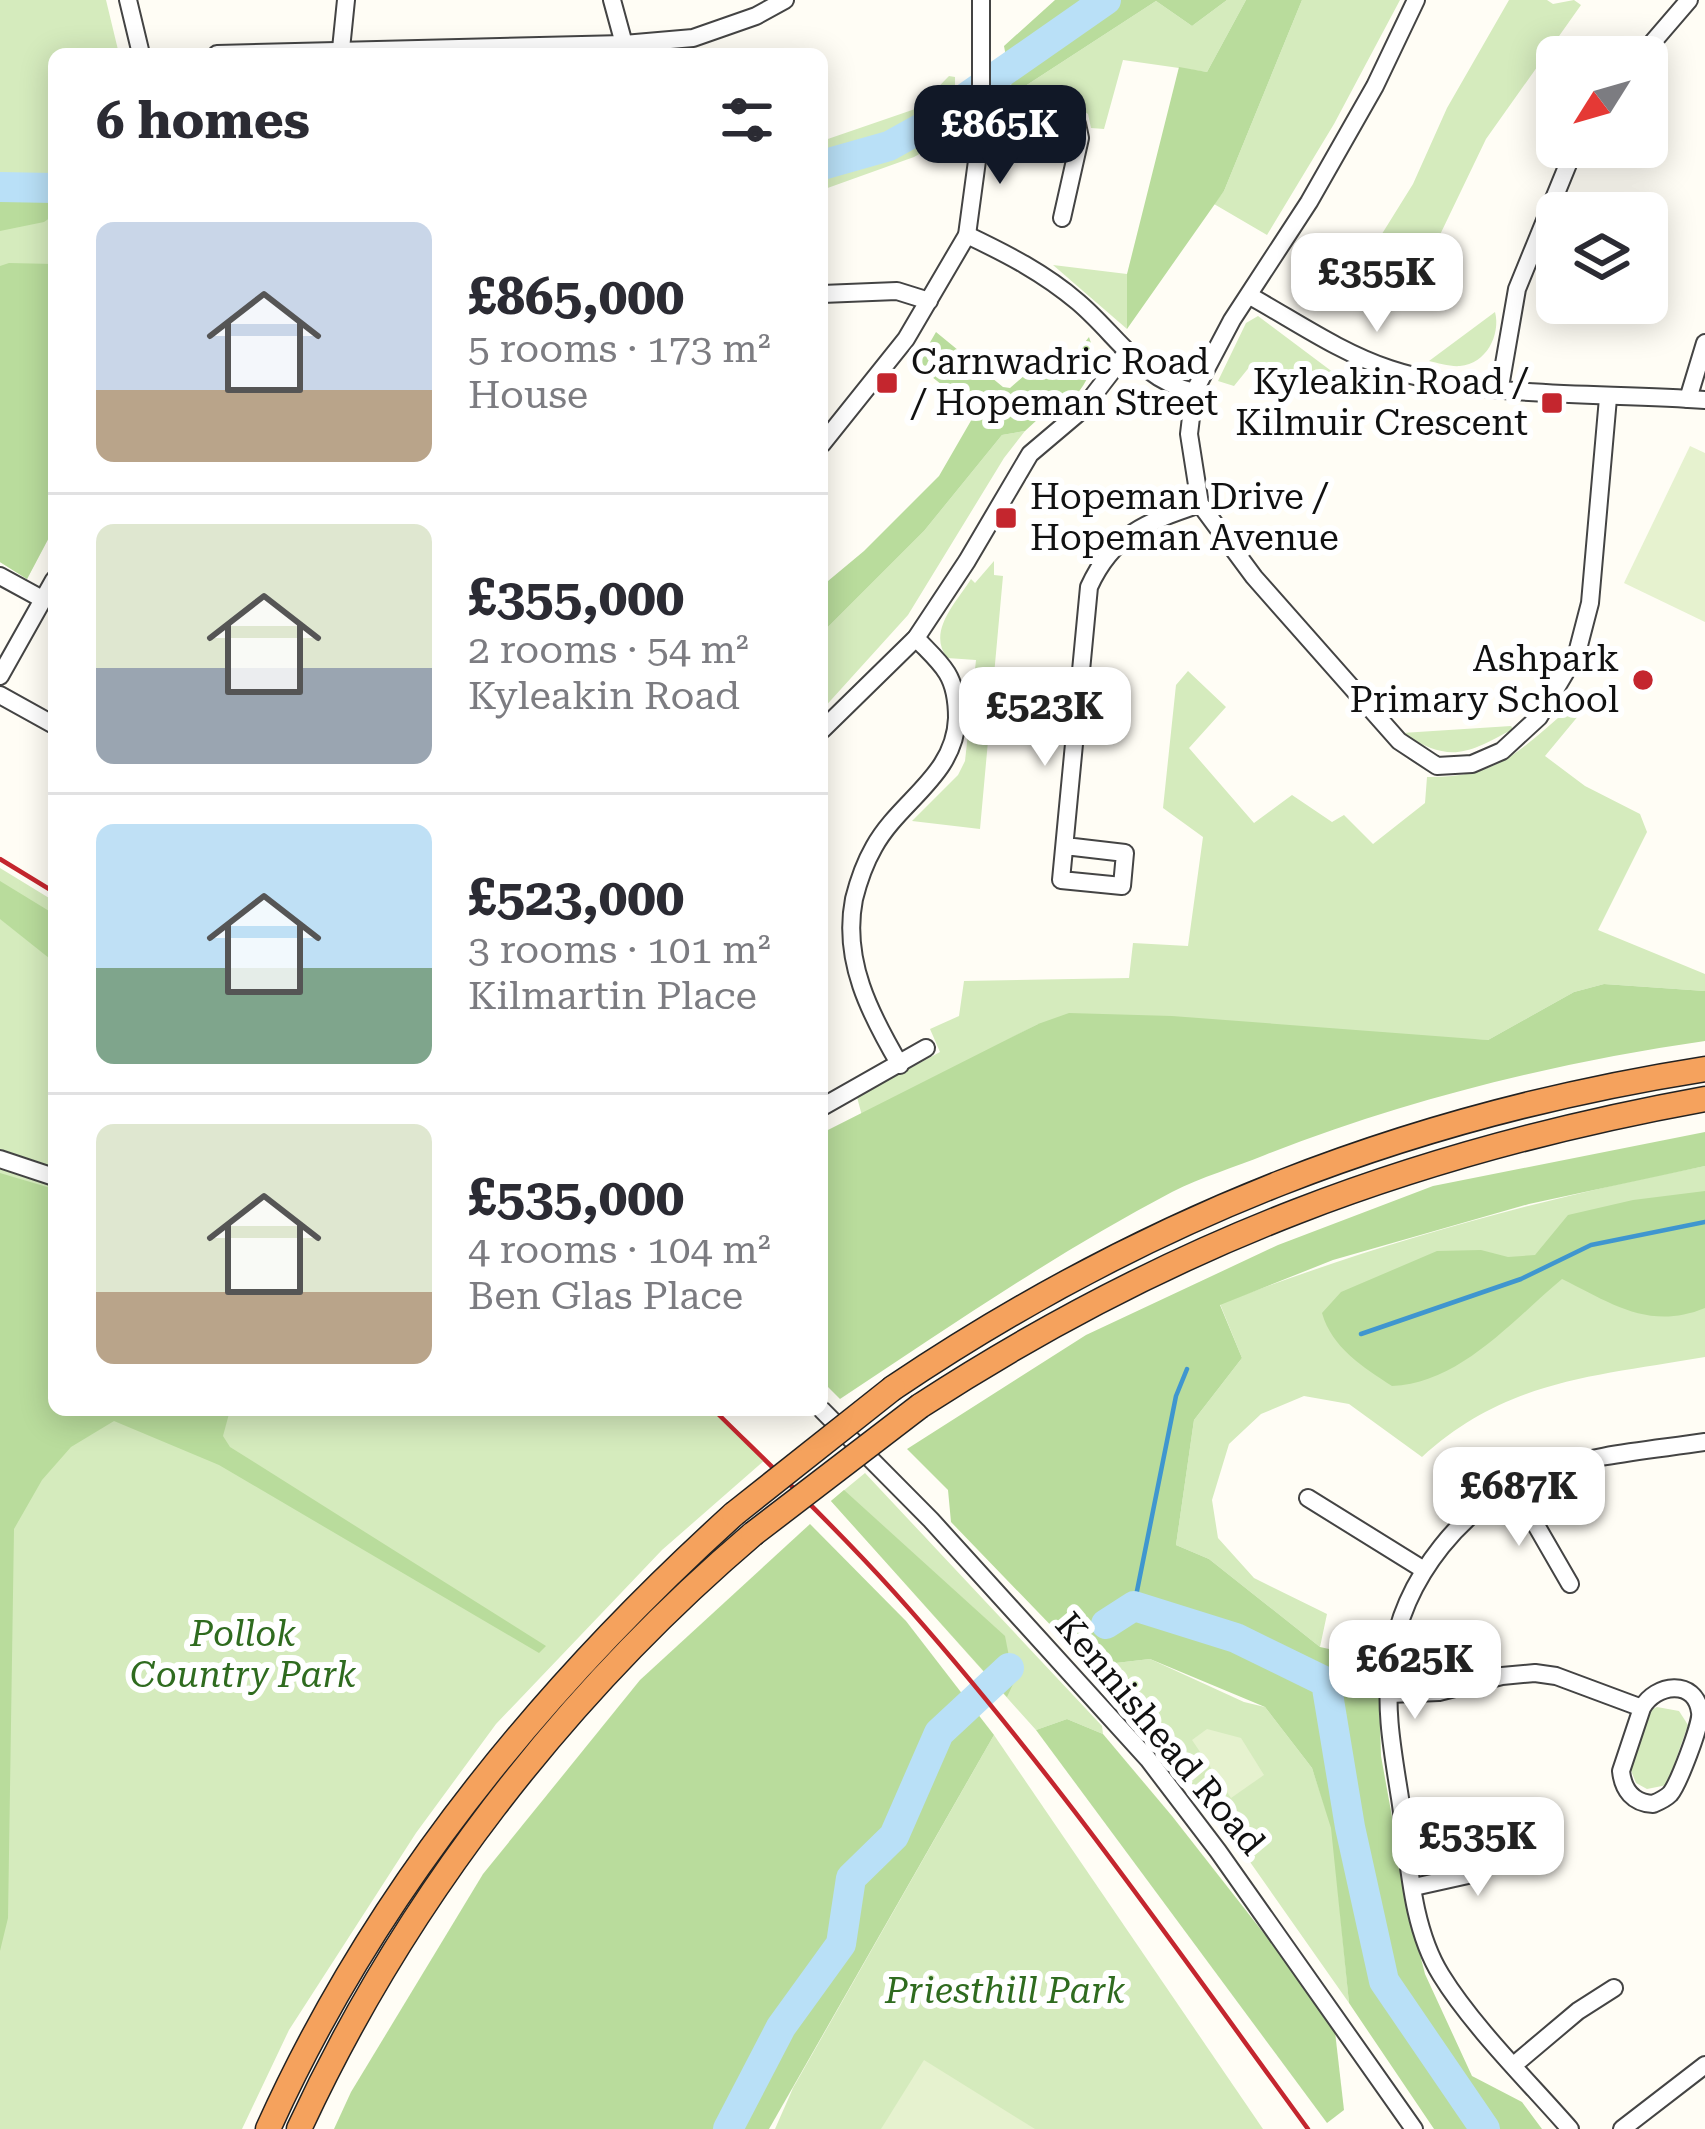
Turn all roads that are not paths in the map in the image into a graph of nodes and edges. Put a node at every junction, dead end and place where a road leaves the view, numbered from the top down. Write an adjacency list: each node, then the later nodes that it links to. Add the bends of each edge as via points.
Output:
1 (128, 0): 10 (street)
2 (346, 0): 11 (street)
3 (612, 0): 9 (street)
4 (785, 0): 9 (street, via 693,38)
5 (981, 0): 13 (street)
6 (1416, 0): 20 (street, via 1353,125)
7 (1679, 3): 8 (street)
8 (1655, 36)
9 (624, 44): 12 (street)
10 (140, 48)
11 (341, 48)
12 (398, 48)
13 (981, 121): 15 (street, via 1065,115 1077,124); 18 (street)
14 (1566, 168): 24 (street, via 1517,289)
15 (1066, 196): 16 (street); 17 (street)
16 (1088, 200)
17 (1062, 218)
18 (967, 235): 21 (street); 23 (street, via 1046,276)
19 (828, 294): 21 (street, via 897,291)
20 (1250, 296): 24 (street, via 1386,368); 25 (street)
21 (928, 301): 28 (street)
22 (1705, 344): 27 (street)
23 (1126, 353): 25 (street, via 1156,378); 33 (street, via 1082,410 1030,454)
24 (1500, 387): 26 (street)
25 (1194, 392): 29 (street, via 1189,434)
26 (1608, 398): 27 (street); 29 (street, via 1590,602 1577,653 1539,716 1502,751 1472,764 1437,766 1399,741)
27 (1696, 399)
28 (828, 436)
29 (1200, 504): 38 (street, via 1122,539 1102,557 1089,587)
30 (0, 576): 32 (street)
31 (48, 592): 32 (street)
32 (44, 600): 34 (street)
33 (916, 638): 37 (street); 40 (street, via 947,673 956,734 947,761 874,847 853,923 866,1007)
34 (0, 676)
35 (0, 695): 36 (street)
36 (48, 722)
37 (828, 724)
38 (1065, 846)
39 (926, 1048): 40 (street)
40 (899, 1065): 43 (street)
41 (1705, 1069): 59 (highway, bridge, via 1426,1130 1260,1188 1078,1274 893,1388 734,1514 560,1684 461,1804 337,1996)
42 (1705, 1099): 60 (highway, bridge, via 1509,1140 1301,1207 1106,1296 920,1406 753,1534 605,1676 477,1831 382,1973)
43 (828, 1104)
44 (0, 1159): 45 (street)
45 (48, 1175)
46 (828, 1416): 61 (street, Kennishead Road, via 1148,1759)
47 (1705, 1442): 48 (street, via 1571,1464)
48 (1514, 1487): 50 (street, via 1462,1524); 51 (street)
49 (1308, 1498): 50 (street)
50 (1424, 1570): 52 (street, via 1396,1634)
51 (1570, 1584)
52 (1389, 1694): 53 (street, via 1534,1673); 55 (street)
53 (1642, 1708): 53 (street, via 1654,1691 1671,1687 1700,1711 1675,1787 1653,1804 1631,1796 1622,1782)
54 (1519, 1847): 55 (street, via 1468,1875)
55 (1414, 1887): 57 (street, via 1442,1977)
56 (1614, 1988): 57 (street)
57 (1515, 2065): 62 (street)
58 (1705, 2065): 63 (street)
59 (268, 2129)
60 (299, 2129)
61 (1414, 2129)
62 (1570, 2129)
63 (1622, 2129)

